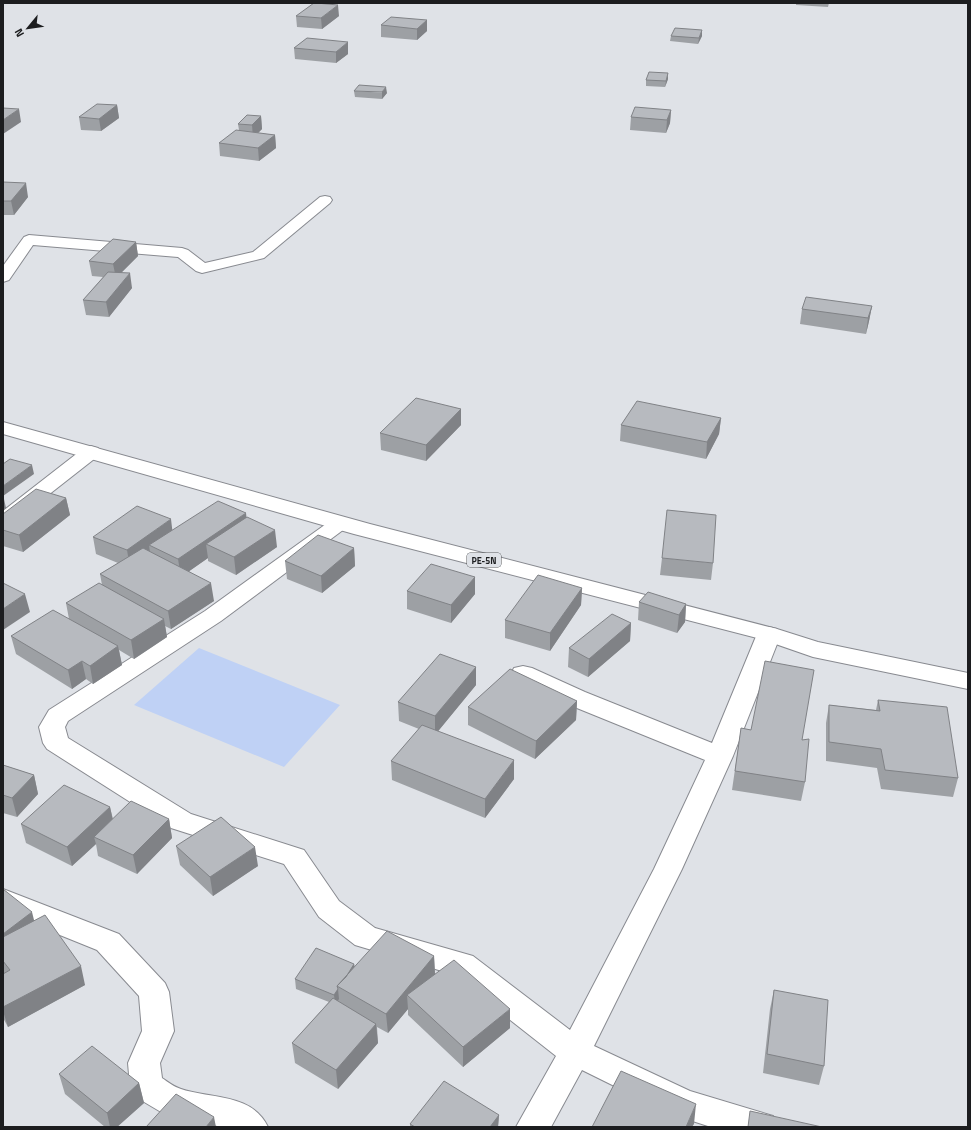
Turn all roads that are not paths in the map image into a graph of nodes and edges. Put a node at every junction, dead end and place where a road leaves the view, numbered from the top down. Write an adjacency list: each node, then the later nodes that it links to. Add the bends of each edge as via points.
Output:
1 (325, 200): 2 (main road, via 258,255 202,268 182,253 29,240)
2 (3, 277)
3 (3, 428): 4 (main road, PE-5N)
4 (91, 452): 5 (main road); 6 (main road, PE-5N)
5 (3, 521)
6 (340, 523): 7 (main road, PE-5N); 12 (main road, via 213,616 58,716 52,727 56,743 181,821 294,857 329,909 365,937 462,965)
7 (769, 634): 9 (main road, PE-5N, via 813,649); 10 (main road)
8 (523, 674): 10 (main road)
9 (968, 681)
10 (720, 756): 12 (main road, via 668,869)
11 (3, 900): 13 (main road, via 108,942 154,992 158,1031 144,1063 146,1086 173,1102 235,1115)
12 (575, 1052): 14 (main road); 15 (main road, via 683,1104)
13 (251, 1127)
14 (533, 1127)
15 (761, 1127)

